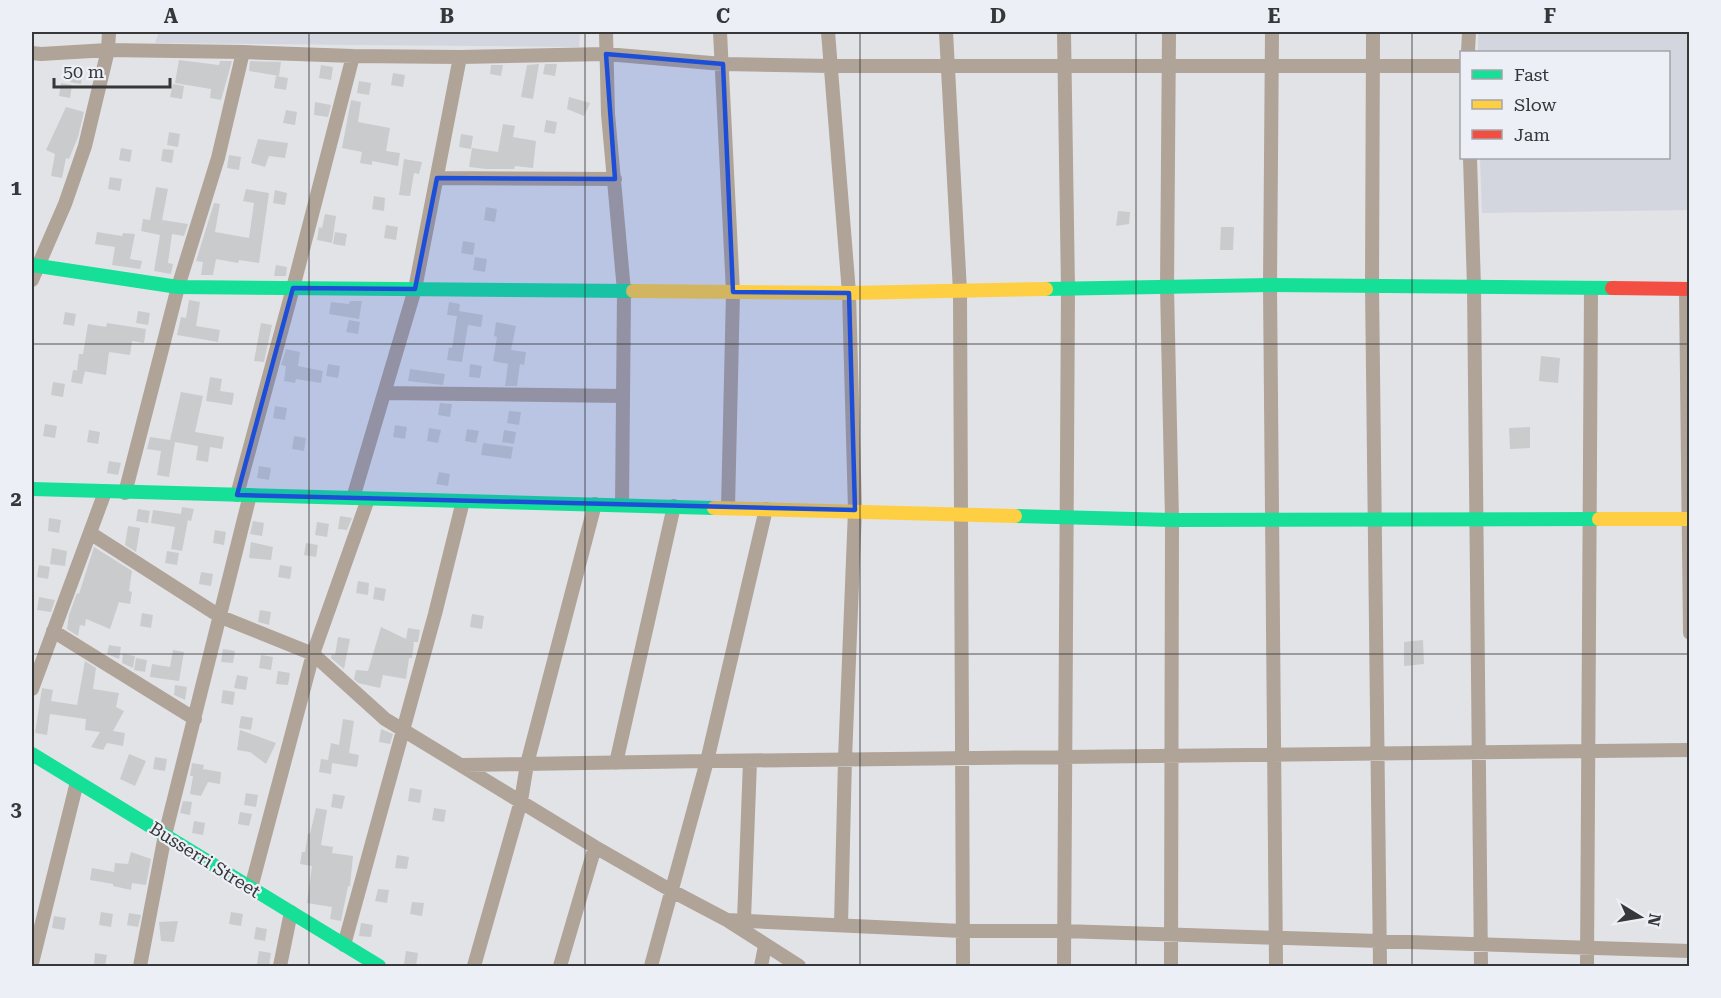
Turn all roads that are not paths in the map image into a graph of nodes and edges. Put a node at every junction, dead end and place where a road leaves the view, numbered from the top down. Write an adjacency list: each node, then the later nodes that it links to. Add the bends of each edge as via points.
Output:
1 (109, 32): 11 (street)
2 (606, 32): 15 (street)
3 (720, 32): 18 (street)
4 (828, 32): 19 (street)
5 (946, 32): 20 (street)
6 (1064, 32): 21 (street)
7 (1169, 32): 22 (street)
8 (1272, 32): 23 (street)
9 (1373, 32): 24 (street)
10 (1469, 32): 12 (street)
11 (108, 50): 13 (street); 14 (street); 29 (street, via 85,146 65,204)
12 (1468, 51)
13 (243, 52): 16 (street); 32 (street, via 218,158)
14 (32, 53)
15 (606, 54): 17 (street); 18 (street); 28 (street)
16 (353, 56): 17 (street); 35 (street)
17 (460, 57): 27 (street)
18 (723, 64): 19 (street); 42 (street)
19 (830, 66): 20 (street); 43 (street)
20 (948, 66): 21 (street); 41 (street)
21 (1064, 66): 22 (street); 37 (street)
22 (1169, 66): 23 (street); 33 (street)
23 (1271, 66): 24 (street); 30 (street)
24 (1372, 66): 25 (street); 31 (street)
25 (1460, 66)
26 (1470, 159): 34 (street)
27 (437, 178): 28 (street); 39 (street)
28 (615, 179): 40 (street)
29 (33, 271): 32 (street)
30 (1270, 285): 31 (street); 33 (street); 62 (street)
31 (1372, 286): 34 (street); 63 (street)
32 (178, 287): 35 (street); 48 (street)
33 (1167, 287): 37 (street); 61 (street)
34 (1474, 287): 36 (street); 64 (street)
35 (293, 288): 39 (street); 49 (street)
36 (1591, 288): 38 (street); 65 (street)
37 (1068, 289): 41 (street); 60 (street)
38 (1688, 289): 66 (street)
39 (415, 290): 40 (street); 44 (street)
40 (624, 291): 42 (street); 45 (street)
41 (960, 291): 43 (street); 59 (street)
42 (733, 292): 43 (street); 56 (street)
43 (849, 293): 58 (street)
44 (384, 393): 45 (street); 50 (street)
45 (623, 396): 54 (street)
46 (32, 489): 47 (street)
47 (105, 492): 48 (street); 67 (street)
48 (125, 493): 49 (street)
49 (243, 495): 50 (street); 68 (street)
50 (353, 498): 51 (street)
51 (368, 499): 52 (street); 71 (street)
52 (463, 501): 53 (street); 74 (street)
53 (595, 504): 54 (street); 88 (street)
54 (622, 505): 55 (street)
55 (674, 506): 56 (street); 87 (street)
56 (728, 508): 57 (street)
57 (766, 509): 58 (street); 86 (street)
58 (855, 510): 59 (street); 84 (street)
59 (961, 514): 60 (street); 83 (street)
60 (1066, 517): 61 (street); 82 (street)
61 (1172, 519): 62 (street); 81 (street)
62 (1272, 519): 63 (street); 80 (street)
63 (1375, 519): 64 (street); 78 (street)
64 (1476, 519): 65 (street); 77 (street)
65 (1589, 519): 66 (street); 76 (street)
66 (1689, 519): 70 (street)
67 (90, 533): 68 (street); 69 (street)
68 (221, 617): 71 (street); 73 (street)
69 (53, 631): 72 (street); 73 (street)
70 (1689, 633)
71 (314, 654): 74 (street, via 385,718); 94 (street)
72 (32, 689)
73 (195, 719): 92 (street)
74 (403, 729): 89 (street); 106 (street)
75 (1689, 750): 76 (street)
76 (1588, 751): 77 (street); 108 (street)
77 (1479, 752): 78 (street); 105 (street)
78 (1377, 753): 80 (street); 104 (street)
79 (32, 754): 90 (street, Busserri Street)
80 (1274, 754): 81 (street); 103 (street)
81 (1171, 756): 82 (street); 102 (street)
82 (1065, 757): 83 (street); 101 (street)
83 (962, 758): 84 (street); 100 (street)
84 (845, 759): 85 (street); 99 (street)
85 (750, 760): 86 (street); 98 (street)
86 (707, 761): 87 (street); 95 (street)
87 (615, 763): 88 (street)
88 (527, 764): 89 (street); 91 (street)
89 (462, 765): 91 (street)
90 (77, 782): 92 (street, Busserri Street); 110 (street)
91 (521, 801): 93 (street); 114 (street)
92 (165, 835): 94 (street, Busserri Street); 111 (street)
93 (595, 846): 95 (street); 115 (street)
94 (251, 888): 96 (street, Busserri Street)
95 (672, 891): 97 (street); 116 (street)
96 (291, 912): 106 (street, Busserri Street); 112 (street)
97 (727, 920): 98 (street); 107 (street)
98 (744, 920): 99 (street)
99 (841, 925): 100 (street)
100 (962, 931): 101 (street); 119 (street)
101 (1064, 931): 102 (street); 120 (street)
102 (1171, 936): 103 (street); 121 (street)
103 (1276, 938): 104 (street); 122 (street)
104 (1379, 941): 105 (street); 123 (street)
105 (1480, 944): 108 (street); 124 (street)
106 (344, 945): 113 (street, Busserri Street)
107 (765, 946): 117 (street); 118 (street)
108 (1587, 947): 109 (street); 125 (street)
109 (1689, 951)
110 (32, 963)
111 (140, 966)
112 (280, 966)
113 (378, 966)
114 (474, 966)
115 (560, 966)
116 (651, 966)
117 (761, 966)
118 (799, 966)
119 (963, 966)
120 (1064, 966)
121 (1171, 966)
122 (1276, 966)
123 (1380, 966)
124 (1481, 966)
125 (1587, 966)

